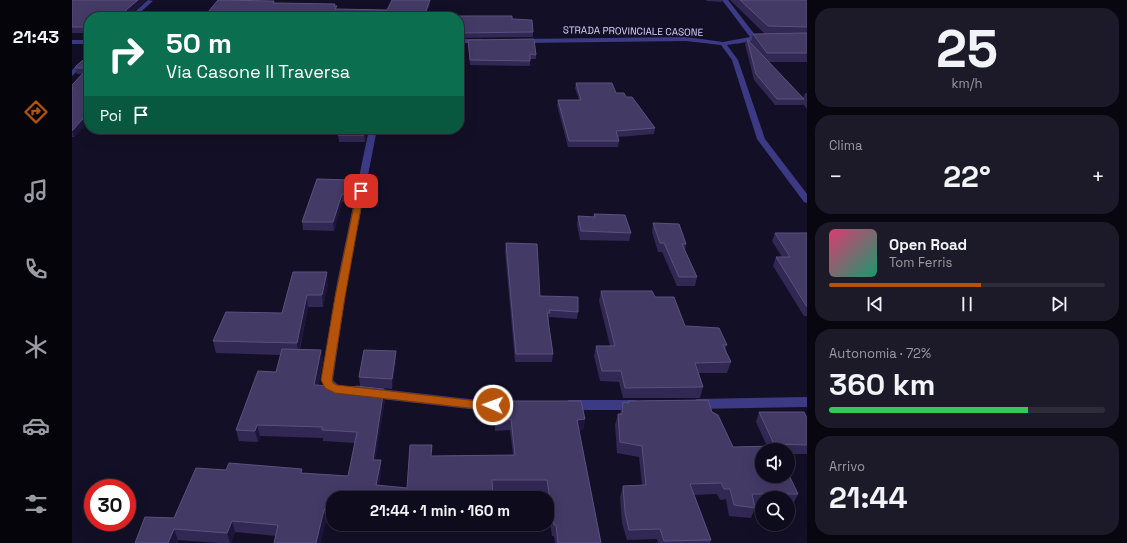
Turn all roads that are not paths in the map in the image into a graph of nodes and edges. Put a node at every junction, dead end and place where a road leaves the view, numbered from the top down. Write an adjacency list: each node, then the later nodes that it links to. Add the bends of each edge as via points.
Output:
1 (725, 0): 4 (street)
2 (150, 1): 3 (street)
3 (138, 12)
4 (754, 38): 5 (street, STRADA PROVINCIALE CASONE); 11 (street, STRADA PROVINCIALE CASONE)
5 (770, 38)
6 (464, 41): 7 (street)
7 (490, 41)
8 (514, 41): 11 (street, STRADA PROVINCIALE CASONE, via 686,39)
9 (72, 42): 10 (street)
10 (84, 42)
11 (723, 44): 15 (street, via 735,60 761,139)
12 (84, 62): 13 (street)
13 (72, 74)
14 (372, 134): 17 (street, via 342,283 327,380 329,385 335,389 478,405)
15 (807, 200)
16 (807, 402): 20 (street)
17 (516, 405)
18 (555, 405): 19 (street)
19 (647, 405)
20 (685, 405)

